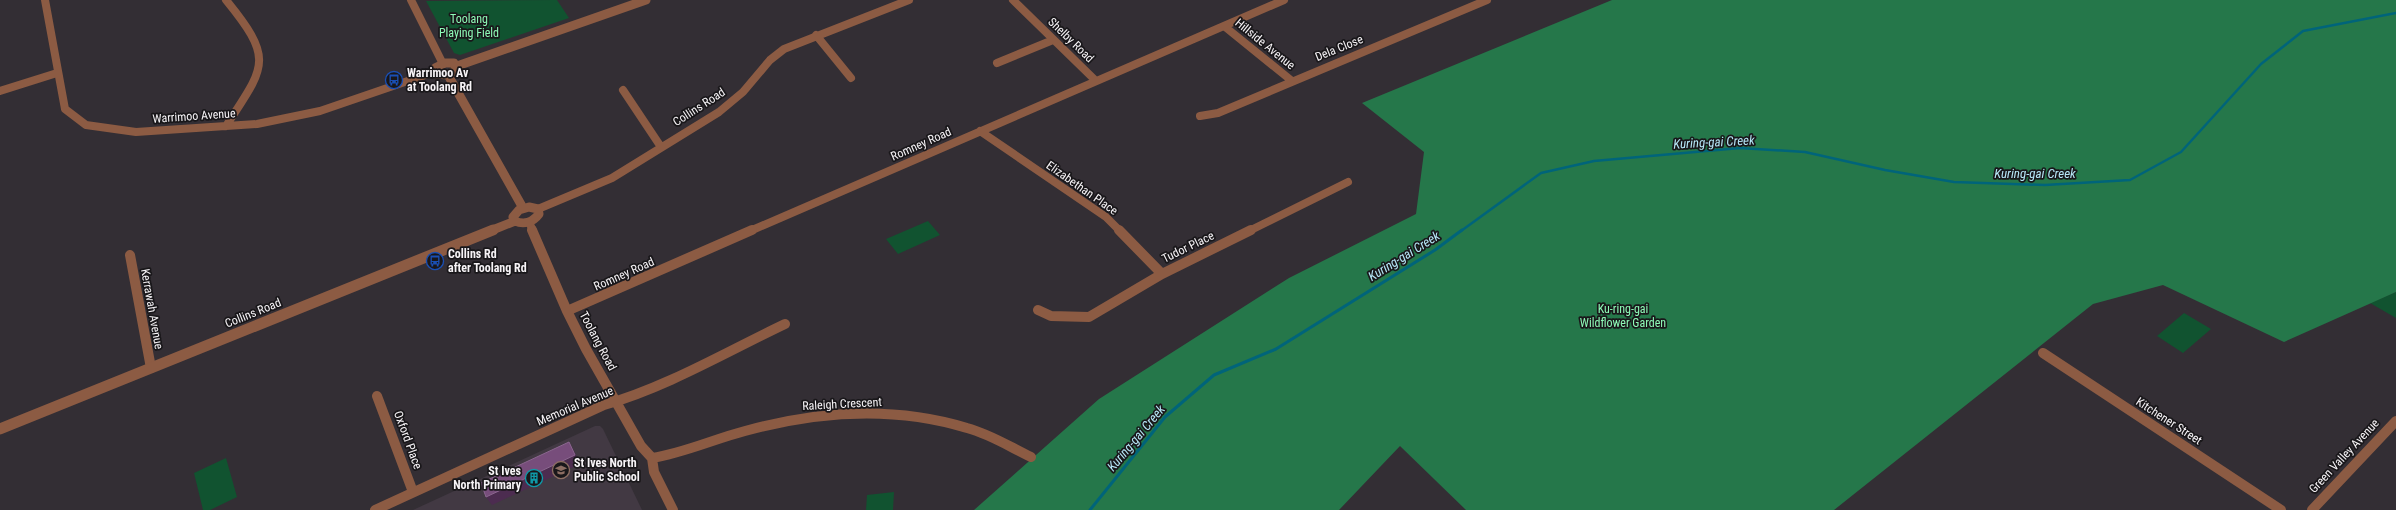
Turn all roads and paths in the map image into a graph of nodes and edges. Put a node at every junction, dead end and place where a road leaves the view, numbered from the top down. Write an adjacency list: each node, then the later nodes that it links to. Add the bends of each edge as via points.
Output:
1 (45, 0): 16 (street, Warrimoo Avenue)
2 (226, 0): 24 (street, via 246,25 260,59 256,79)
3 (411, 0): 13 (street)
4 (646, 0): 14 (street)
5 (909, 0): 10 (street, Collins Road)
6 (1013, 0): 11 (street, Shelby Road)
7 (1284, 0): 9 (street, Romney Road)
8 (1487, 0): 20 (street, Dela Close)
9 (1224, 26): 19 (street, Romney Road); 20 (street, Hillside Avenue)
10 (816, 36): 18 (street); 26 (street, Collins Road, via 795,44 770,60 731,103)
11 (1053, 40): 12 (street); 19 (street, Shelby Road)
12 (997, 63)
13 (443, 64): 14 (street, via 452,63); 15 (street)
14 (457, 66): 17 (street, via 455,71)
15 (434, 72): 17 (street, via 440,76); 24 (street, Warrimoo Avenue, via 298,117)
16 (57, 73): 22 (street); 24 (street, Warrimoo Avenue, via 65,109 86,125 136,132)
17 (448, 75): 28 (street)
18 (851, 78)
19 (1095, 80): 25 (street, Romney Road)
20 (1292, 81): 23 (street, Dela Close, via 1218,113)
21 (623, 90): 26 (street)
22 (0, 91)
23 (1200, 116)
24 (226, 126)
25 (980, 131): 33 (street, Elizabethan Place, via 1106,217); 35 (street, Romney Road)
26 (661, 147): 29 (street, Collins Road, via 612,178)
27 (1348, 182): 33 (street, Tudor Place)
28 (522, 208): 29 (street); 30 (street, via 514,214)
29 (538, 209): 31 (street, via 538,216)
30 (515, 221): 31 (street); 38 (street, Collins Road)
31 (529, 222): 35 (street, Toolang Road)
32 (130, 255): 38 (street, Kerrawah Avenue)
33 (1162, 274): 34 (street, Tudor Place, via 1089,316 1051,316)
34 (1038, 310)
35 (567, 312): 40 (street, Toolang Road)
36 (785, 324): 40 (street, Memorial Avenue, via 660,384)
37 (2043, 353): 48 (street, Kitchener Street)
38 (151, 368): 42 (street, Collins Road)
39 (378, 396): 45 (street, Oxford Place)
40 (616, 402): 44 (street, Toolang Road, via 641,446); 45 (street, Memorial Avenue, via 604,405)
41 (2396, 421): 49 (street, Green Valley Avenue)
42 (0, 429)
43 (1032, 457): 44 (street, Raleigh Crescent, via 969,428 935,419 860,414 781,422 744,431 675,455)
44 (652, 458): 47 (street, Toolang Road, via 654,472)
45 (413, 492): 46 (street, Memorial Avenue)
46 (375, 510)
47 (673, 510)
48 (2281, 510)
49 (2312, 510)

